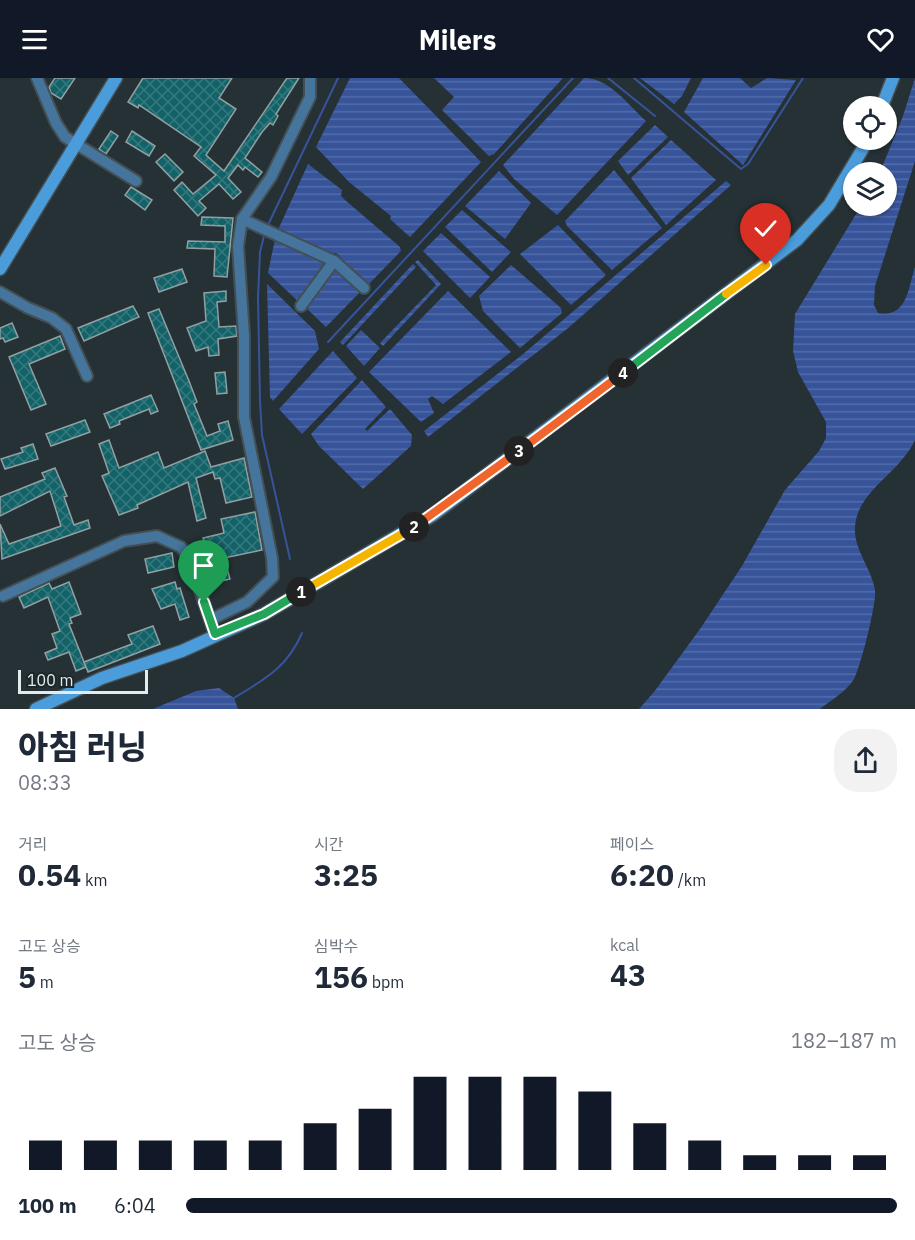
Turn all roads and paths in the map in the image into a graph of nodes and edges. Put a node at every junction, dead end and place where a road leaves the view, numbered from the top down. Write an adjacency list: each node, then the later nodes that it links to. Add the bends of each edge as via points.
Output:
1 (37, 78): 6 (street, via 56,123)
2 (116, 78): 6 (main road)
3 (310, 78): 9 (street, via 310,98 270,177)
4 (893, 78): 5 (main road)
5 (886, 96)
6 (76, 145): 8 (street); 11 (main road)
7 (862, 150): 18 (main road, via 829,205 805,232 433,516 264,614)
8 (135, 181)
9 (242, 219): 10 (street); 17 (street, via 238,246 244,417 273,578 247,602)
10 (334, 261): 12 (street); 14 (street)
11 (0, 269)
12 (364, 288)
13 (0, 292): 15 (street, via 66,329)
14 (301, 306)
15 (87, 376)
16 (3, 596): 17 (street, via 124,541 157,536 181,547 189,558)
17 (212, 619): 18 (street)
18 (215, 634): 19 (main road, via 182,651 102,678)
19 (36, 709)

